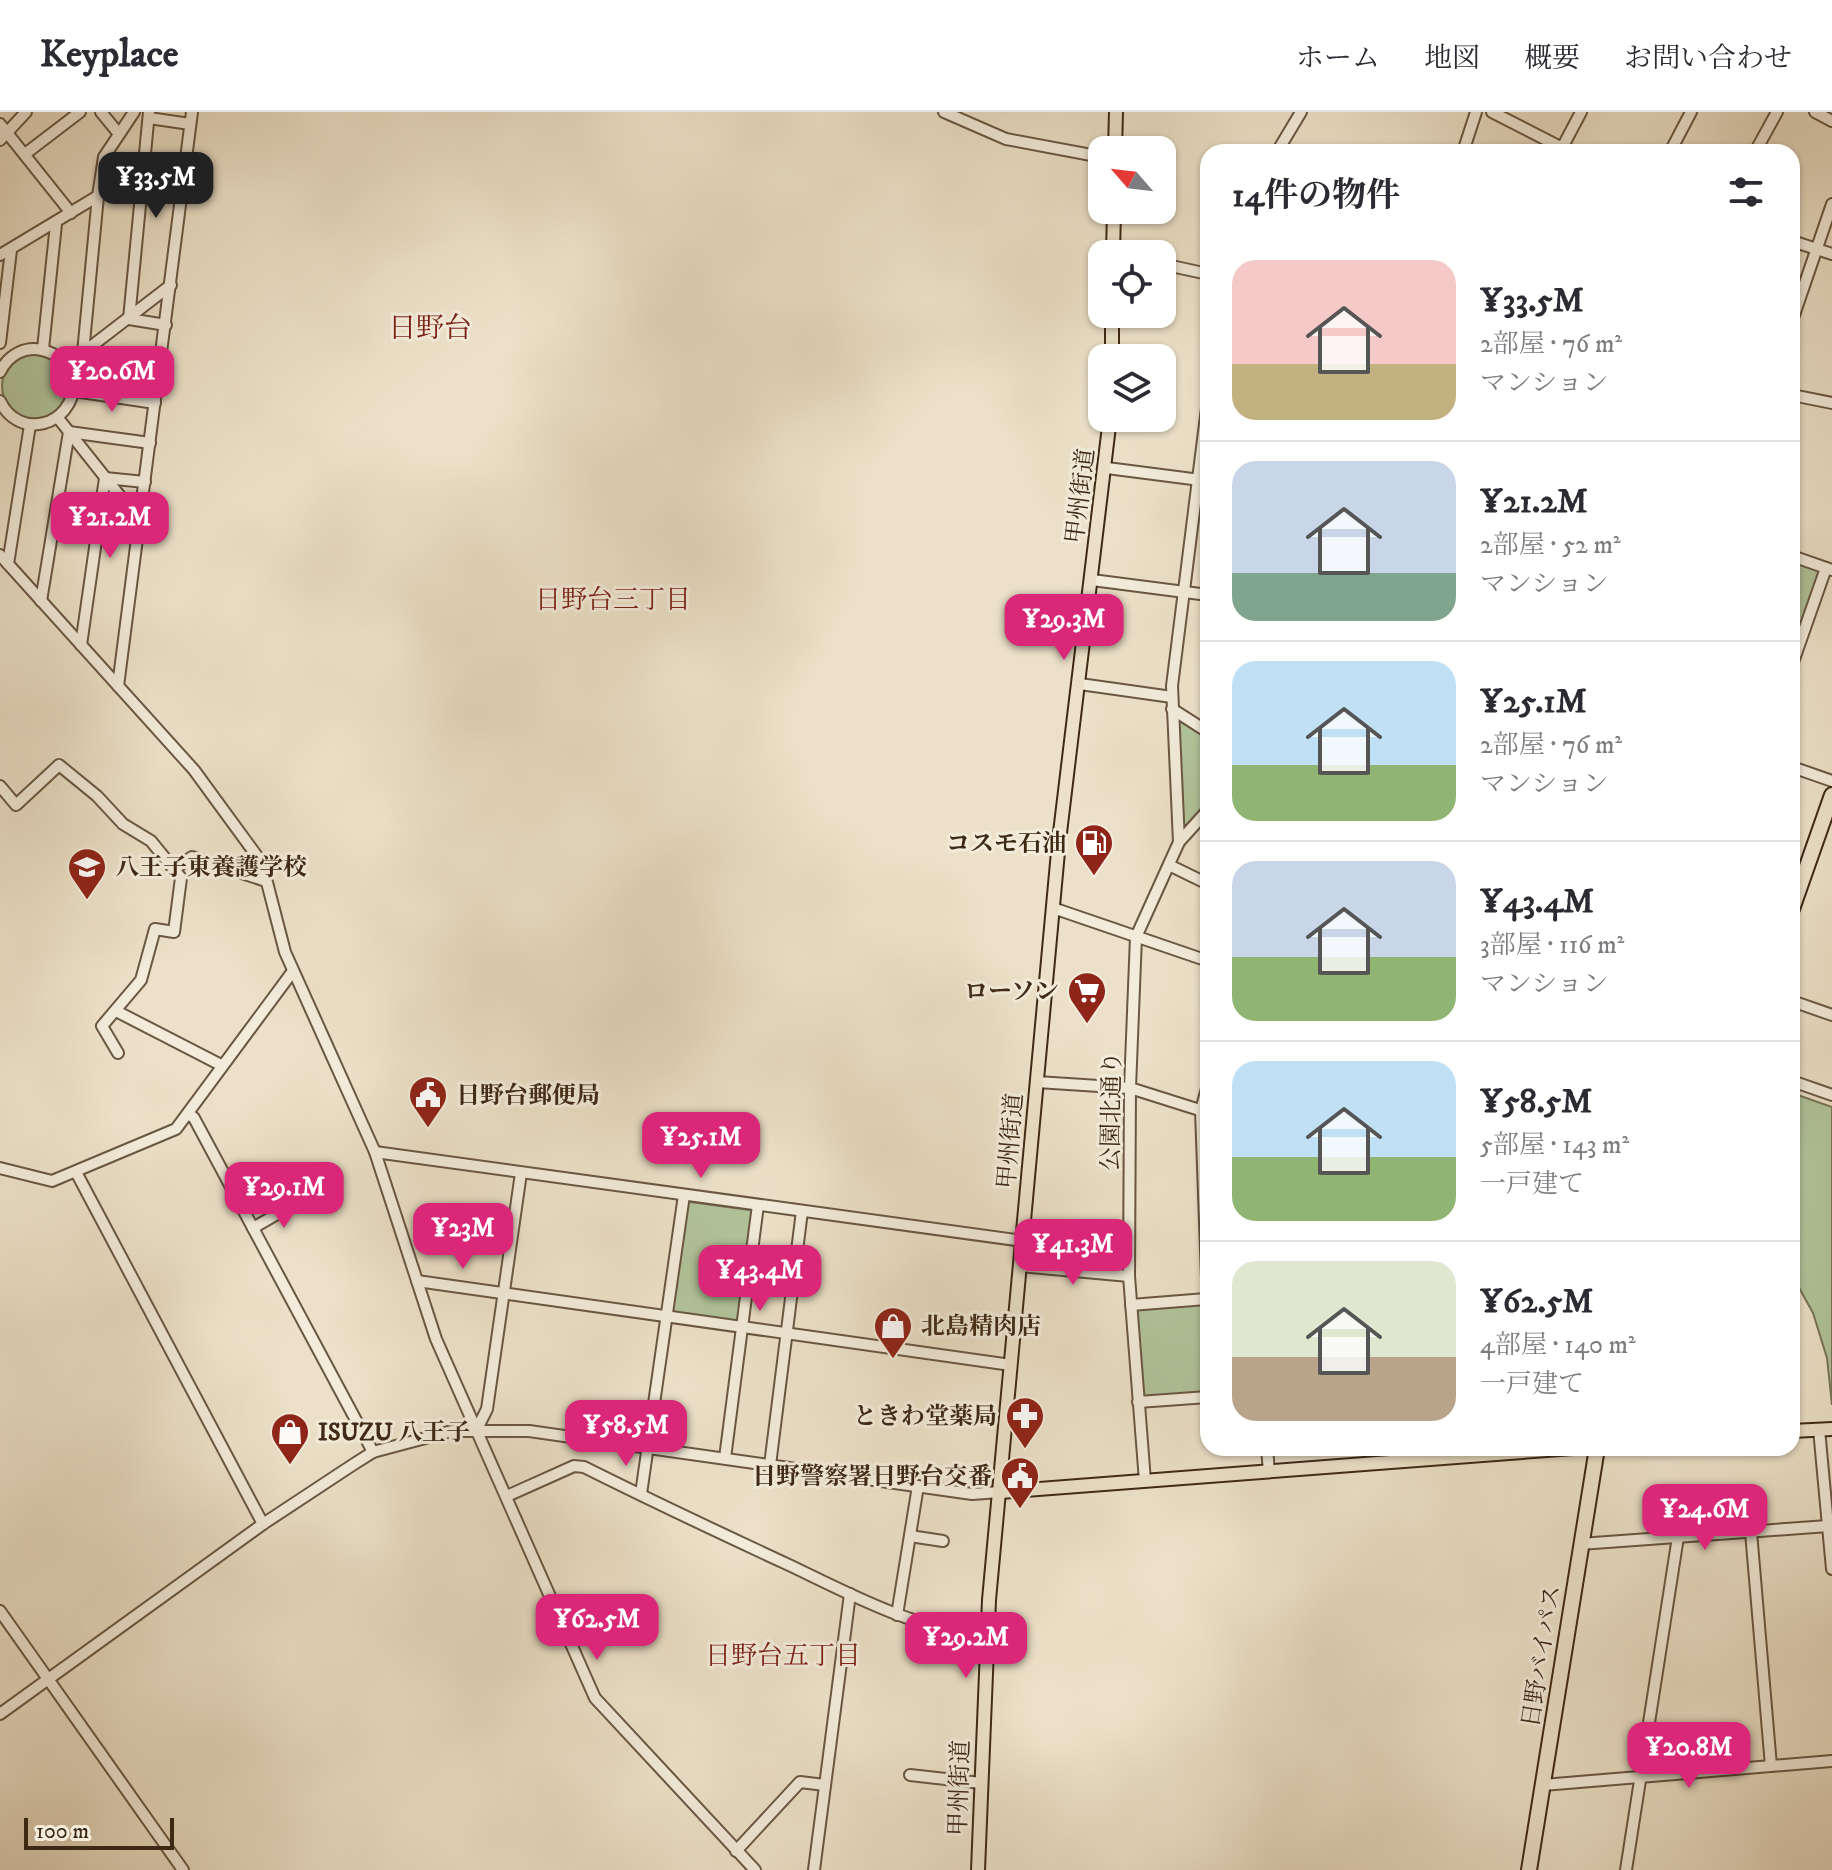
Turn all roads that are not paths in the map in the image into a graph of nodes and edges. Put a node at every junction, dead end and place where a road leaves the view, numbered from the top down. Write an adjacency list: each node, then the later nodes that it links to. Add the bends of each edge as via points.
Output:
1 (26, 112): 17 (street)
2 (80, 112): 26 (street)
3 (101, 112): 18 (street)
4 (134, 112): 18 (street)
5 (944, 112): 27 (street, via 1006,139)
6 (1116, 112): 19 (main road)
7 (1301, 112): 20 (street)
8 (1476, 112): 21 (street)
9 (1492, 112): 22 (street)
10 (1581, 112): 23 (street)
11 (1691, 112): 24 (street)
12 (1777, 112): 25 (street)
13 (1815, 112): 16 (street)
14 (149, 115): 15 (street); 41 (street)
15 (191, 118): 39 (street)
16 (1832, 121)
17 (3, 132): 26 (street)
18 (119, 134): 28 (street, via 104,157)
19 (1115, 136)
20 (1282, 144)
21 (1466, 144)
22 (1542, 144)
23 (1568, 144)
24 (1674, 144)
25 (1759, 144)
26 (25, 154): 30 (street)
27 (1088, 154)
28 (98, 196): 30 (street); 45 (street)
29 (1832, 204): 33 (street)
30 (71, 213): 31 (street)
31 (56, 224): 34 (street); 44 (street)
32 (1800, 244): 33 (street)
33 (1817, 249): 35 (street); 40 (street)
34 (11, 250): 36 (street); 43 (street)
35 (1832, 254)
36 (0, 255)
37 (1176, 267): 38 (street)
38 (1200, 272)
39 (171, 285): 41 (street); 42 (street)
40 (1800, 298)
41 (129, 319): 42 (street); 45 (street)
42 (166, 325): 47 (street)
43 (1, 343): 46 (street)
44 (43, 349): 46 (street); 48 (street)
45 (83, 353): 47 (street); 48 (street)
46 (12, 356): 49 (street)
47 (160, 364): 52 (street)
48 (67, 365): 50 (street)
49 (0, 372)
50 (74, 391): 52 (street); 55 (street)
51 (1800, 397): 53 (street)
52 (155, 403): 59 (street)
53 (1832, 403)
54 (1, 408): 56 (street)
55 (58, 418): 56 (street); 57 (street)
56 (30, 425): 67 (street)
57 (69, 432): 59 (street); 61 (street); 72 (street)
58 (1109, 432): 60 (main road, 甲州街道)
59 (150, 443): 63 (street)
60 (1107, 468): 62 (street); 69 (main road, 甲州街道)
61 (105, 478): 63 (street); 65 (street); 74 (street)
62 (1200, 481)
63 (145, 482): 65 (street)
64 (1200, 498): 70 (street)
65 (139, 520): 76 (street)
66 (1800, 559): 68 (street)
67 (4, 560): 72 (street)
68 (1829, 569): 73 (street)
69 (1092, 580): 70 (street); 75 (main road, 甲州街道)
70 (1183, 592): 71 (street); 77 (street)
71 (1200, 594)
72 (41, 601): 74 (street)
73 (1800, 644)
74 (81, 645): 76 (street)
75 (1080, 684): 77 (street); 90 (main road, 甲州街道)
76 (118, 686): 88 (street, via 194,770 262,863)
77 (1172, 703): 78 (street); 84 (street)
78 (1200, 726)
79 (1800, 770): 80 (street)
80 (1832, 781)
81 (0, 786): 86 (street, via 16,805 59,765 123,824 151,841)
82 (1832, 795): 89 (highway)
83 (1200, 819): 84 (street, 公園北通り)
84 (1179, 842): 85 (street, 公園北通り)
85 (1169, 865): 87 (street); 91 (street, 公園北通り)
86 (174, 869): 88 (street, via 192,857); 95 (street, via 181,878 174,932 155,929 141,980)
87 (1200, 880)
88 (266, 881): 93 (street)
89 (1800, 886)
90 (1053, 908): 91 (street); 99 (main road, 甲州街道)
91 (1136, 937): 92 (street); 101 (street, 公園北通り)
92 (1200, 958)
93 (293, 971): 98 (street); 105 (street)
94 (1800, 1004): 96 (street)
95 (116, 1011): 97 (street, via 102,1026); 98 (street)
96 (1832, 1015)
97 (118, 1053)
98 (221, 1065): 104 (street)
99 (1037, 1082): 101 (street); 114 (main road, 甲州街道)
100 (1800, 1084): 102 (street)
101 (1130, 1088): 103 (street); 116 (street, 公園北通り)
102 (1832, 1095)
103 (1200, 1110)
104 (189, 1114): 107 (street, via 176,1129); 113 (street)
105 (375, 1152): 108 (street); 117 (street)
106 (1, 1170): 107 (street, via 52,1181)
107 (76, 1172): 145 (street)
108 (521, 1173): 109 (street); 118 (street)
109 (684, 1195): 111 (street); 121 (street)
110 (298, 1202): 113 (street)
111 (758, 1205): 112 (street); 122 (street)
112 (802, 1211): 114 (street); 123 (street)
113 (253, 1228): 131 (street)
114 (1023, 1241): 115 (main road, 甲州街道)
115 (1020, 1266): 116 (street); 124 (main road, 甲州街道)
116 (1129, 1276): 120 (street, 公園北通り)
117 (417, 1281): 118 (street); 127 (street, via 436,1339)
118 (504, 1294): 121 (street); 127 (street, via 487,1409)
119 (1200, 1302): 120 (street)
120 (1131, 1305): 126 (street, 公園北通り)
121 (667, 1317): 122 (street); 130 (street)
122 (742, 1328): 123 (street); 136 (street)
123 (787, 1334): 124 (street); 138 (street)
124 (1011, 1365): 142 (main road, 甲州街道)
125 (1200, 1398): 126 (street)
126 (1138, 1402): 140 (street, 公園北通り)
127 (477, 1429): 130 (street); 131 (street); 144 (street)
128 (1826, 1429): 129 (main road); 146 (street)
129 (1800, 1431)
130 (650, 1447): 136 (street); 143 (street)
131 (373, 1452): 145 (street)
132 (1268, 1456): 139 (street)
133 (1409, 1456): 137 (street)
134 (1461, 1456): 137 (main road)
135 (1596, 1456): 151 (highway, 日野バイパス)
136 (725, 1458): 138 (street)
137 (1409, 1463): 139 (main road)
138 (770, 1465): 141 (street)
139 (1269, 1472): 140 (main road)
140 (1145, 1481): 142 (main road)
141 (918, 1486): 142 (street, via 972,1494); 148 (street)
142 (1000, 1492): 156 (main road, 甲州街道)
143 (641, 1494): 144 (street, via 574,1466); 153 (street)
144 (507, 1496): 166 (street, via 595,1698)
145 (263, 1524): 157 (street)
146 (1828, 1526): 147 (street); 152 (street)
147 (1751, 1532): 149 (street); 160 (street)
148 (910, 1536): 150 (street); 155 (street)
149 (1678, 1537): 151 (street); 162 (street)
150 (943, 1541)
151 (1580, 1544): 165 (highway, 日野バイパス)
152 (1832, 1569)
153 (850, 1594): 155 (street); 164 (street)
154 (0, 1611): 157 (street)
155 (897, 1615): 156 (street, via 945,1630)
156 (986, 1635): 163 (main road, 甲州街道)
157 (50, 1678): 158 (street); 167 (street)
158 (0, 1714)
159 (1832, 1761): 160 (street)
160 (1771, 1766): 162 (street)
161 (910, 1775): 163 (street)
162 (1641, 1777): 165 (street); 172 (street)
163 (981, 1783): 170 (main road, 甲州街道)
164 (825, 1785): 166 (street, via 800,1782); 169 (street)
165 (1543, 1785): 171 (highway, 日野バイパス)
166 (736, 1851): 168 (street)
167 (183, 1870)
168 (755, 1870)
169 (814, 1870)
170 (978, 1870)
171 (1529, 1870)
172 (1626, 1870)

